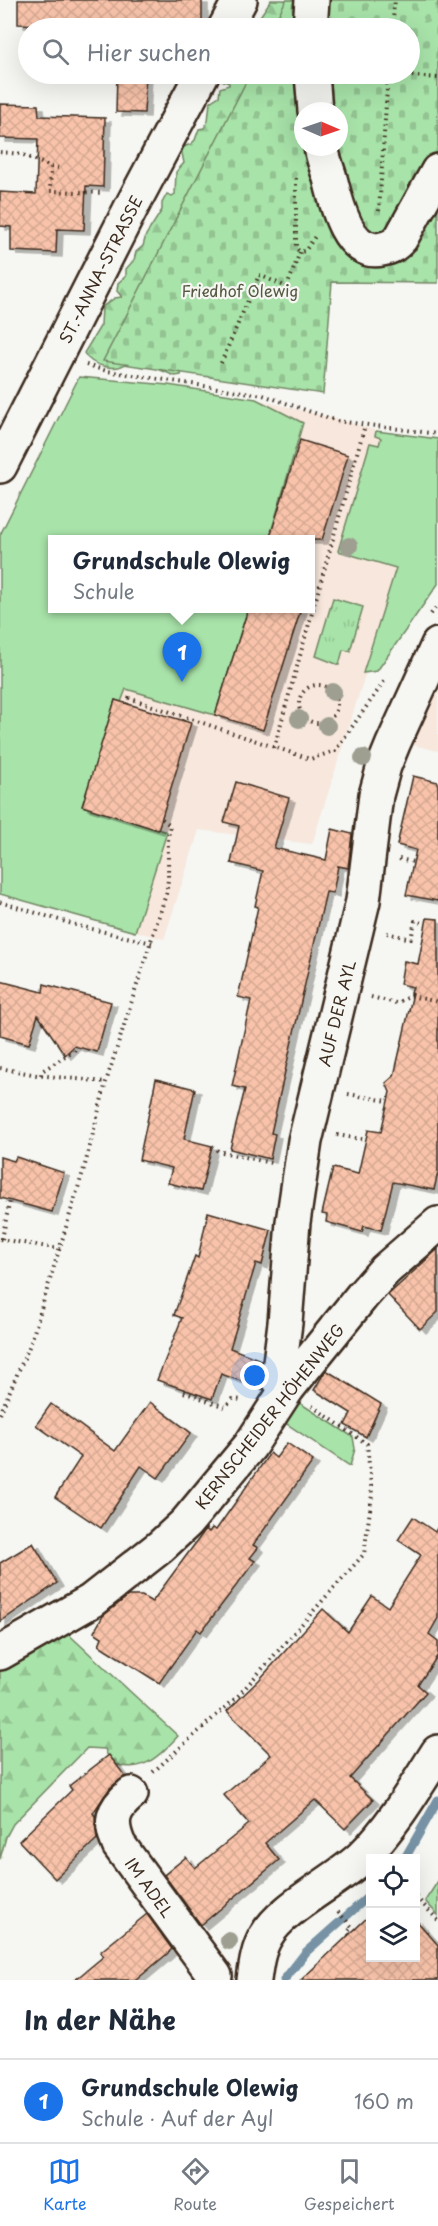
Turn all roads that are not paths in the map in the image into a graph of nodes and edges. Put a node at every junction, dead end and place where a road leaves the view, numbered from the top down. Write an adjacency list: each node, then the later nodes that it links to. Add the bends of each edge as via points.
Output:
1 (240, 0): 3 (street)
2 (312, 0): 4 (street)
3 (230, 18)
4 (311, 18)
5 (197, 84): 10 (street, ST.-ANNA-STRASSE)
6 (313, 84): 7 (street)
7 (314, 102)
8 (324, 156): 9 (street, via 351,237 362,247 376,251 393,247 401,238)
9 (438, 171)
10 (0, 466)
11 (438, 645): 13 (street, AUF DER AYL, via 393,744 376,795 363,901 310,1118 293,1222 278,1378)
12 (438, 1224): 13 (street, KERNSCHEIDER HÖHENWEG, via 385,1270)
13 (287, 1389): 14 (street, KERNSCHEIDER HÖHENWEG, via 250,1446 186,1523 160,1547 91,1601)
14 (0, 1653)
15 (438, 1752): 18 (street, via 363,1856 270,1929 258,1955)
16 (131, 1794): 17 (street, IM ADEL, via 120,1803 113,1819 119,1845)
17 (213, 1978): 18 (street, IM ADEL)
18 (254, 1978)

